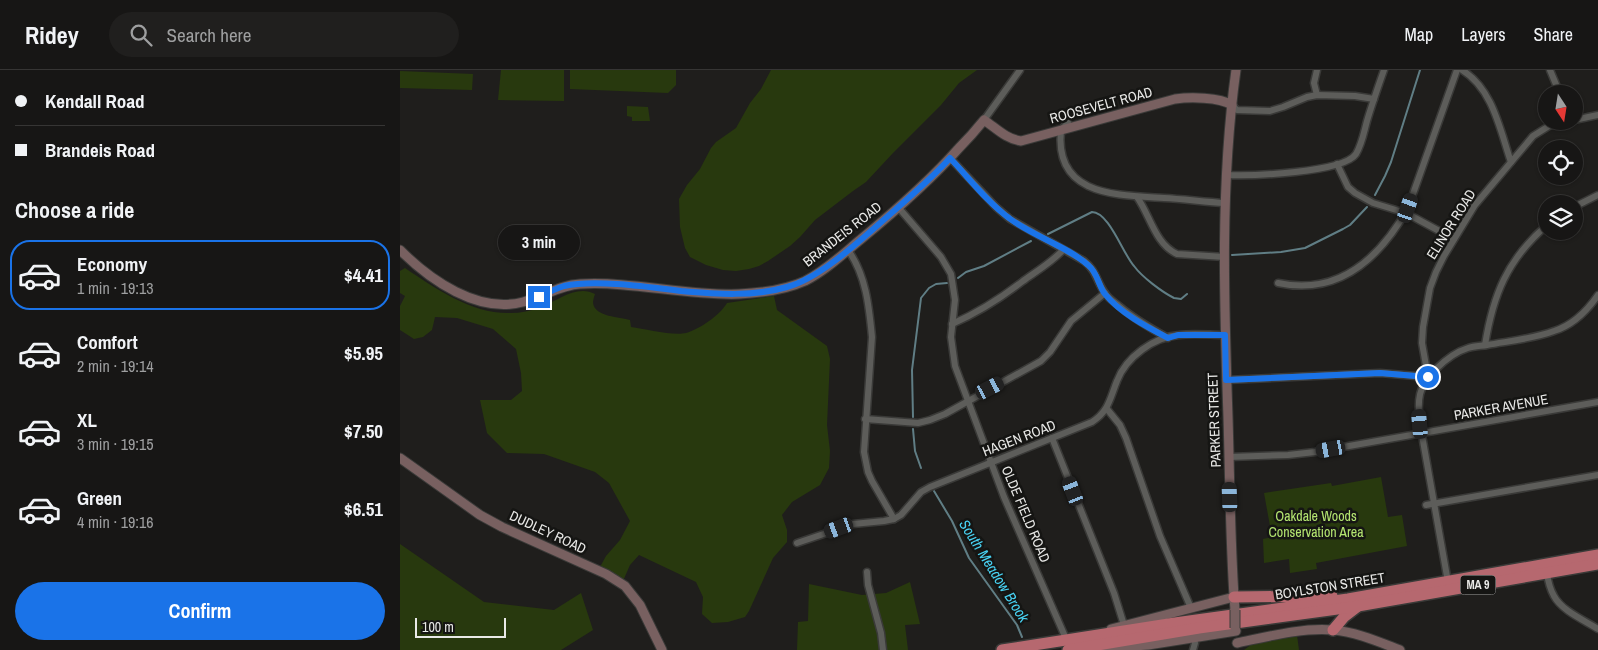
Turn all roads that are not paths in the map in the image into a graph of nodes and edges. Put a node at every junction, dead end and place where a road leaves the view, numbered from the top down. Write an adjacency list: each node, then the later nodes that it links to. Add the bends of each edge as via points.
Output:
1 (1020, 70): 15 (street, BRANDEIS ROAD)
2 (1236, 70): 11 (street, PARKER STREET)
3 (1317, 70): 9 (street, via 1314,83)
4 (1384, 70): 10 (street)
5 (1458, 70): 27 (street)
6 (1462, 70): 19 (street, via 1476,80 1487,96)
7 (1550, 70): 8 (street)
8 (1556, 85)
9 (1317, 95): 10 (street); 11 (street, via 1270,111 1237,110)
10 (1374, 99): 20 (street, via 1356,154)
11 (1232, 105): 16 (street, ROOSEVELT ROAD, via 1225,101 1175,99); 21 (street, PARKER STREET)
12 (1598, 115): 13 (street)
13 (1583, 118)
14 (1067, 119): 16 (street, via 1068,123)
15 (984, 120): 16 (street, ROOSEVELT ROAD, via 1006,136 1021,141); 18 (street, BRANDEIS ROAD)
16 (1060, 130): 23 (street, via 1064,163 1075,178 1096,190)
17 (1543, 130): 19 (street, ELINOR ROAD, via 1533,136)
18 (950, 158): 26 (street, BRANDEIS ROAD); 32 (street, via 1010,219)
19 (1511, 162): 29 (street, ELINOR ROAD, via 1475,205)
20 (1337, 164): 21 (street, via 1275,174); 27 (street, via 1348,188 1355,193 1373,203)
21 (1226, 174): 25 (street, PARKER STREET)
22 (1598, 195): 24 (street)
23 (1137, 197): 25 (street); 33 (street, via 1170,251)
24 (1583, 202)
25 (1225, 204): 33 (street, PARKER STREET)
26 (898, 207): 31 (street, BRANDEIS ROAD); 37 (street, OLDE FIELD ROAD, via 941,257 951,274 955,300)
27 (1406, 213): 29 (street); 34 (street, via 1363,265 1344,277 1306,285)
28 (1538, 234): 40 (street, via 1508,270 1489,318)
29 (1454, 239): 41 (street, ELINOR ROAD, via 1436,272 1426,306 1422,343)
30 (400, 250): 31 (street, BRANDEIS ROAD, via 447,287 475,299 504,304 524,302 580,284 706,293 739,294 770,290 805,280)
31 (848, 250): 46 (street, via 860,271 869,306 872,336)
32 (1064, 250): 35 (street, via 1090,266); 37 (street, via 1000,298)
33 (1225, 257): 38 (street, PARKER STREET)
34 (1278, 283)
35 (1105, 294): 39 (street, via 1142,324); 43 (street, via 1071,321 1041,361)
36 (1598, 295): 40 (street, via 1580,317 1560,329)
37 (952, 324): 43 (street, OLDE FIELD ROAD, via 954,366)
38 (1225, 335): 39 (street, HAGEN ROAD); 42 (street, PARKER STREET)
39 (1168, 338): 45 (street, HAGEN ROAD, via 1146,348 1125,365)
40 (1485, 345): 41 (street, via 1458,352)
41 (1428, 377): 42 (street, via 1380,373); 47 (street, via 1420,393 1418,407)
42 (1226, 380): 49 (street, PARKER STREET)
43 (968, 402): 46 (street, via 946,414 918,423); 51 (street, OLDE FIELD ROAD)
44 (1598, 402): 47 (street, PARKER AVENUE)
45 (1107, 408): 48 (street, HAGEN ROAD, via 1092,422); 65 (street, via 1126,438 1160,536)
46 (866, 419): 55 (street, via 864,452 868,472)
47 (1421, 433): 49 (street, PARKER AVENUE, via 1314,452); 53 (street)
48 (1052, 438): 51 (street, HAGEN ROAD); 66 (street)
49 (1229, 457): 63 (street, PARKER STREET)
50 (400, 458): 73 (street, DUDLEY ROAD, via 480,515 625,586 640,605)
51 (991, 462): 55 (street, HAGEN ROAD, via 921,492); 72 (street, OLDE FIELD ROAD)
52 (1598, 475): 53 (street)
53 (1434, 504): 54 (street); 61 (street)
54 (1426, 506)
55 (894, 519): 56 (street, via 853,524)
56 (797, 543)
57 (1598, 556): 61 (highway, BOYLSTON STREET / MA 9)
58 (1598, 564): 60 (highway, BOYLSTON STREET / MA 9)
59 (867, 572): 74 (street)
60 (1547, 573): 64 (highway, BOYLSTON STREET / MA 9); 67 (street, via 1556,601)
61 (1448, 582): 62 (highway, BOYLSTON STREET / MA 9)
62 (1370, 595): 63 (highway); 72 (highway, BOYLSTON STREET / MA 9, via 1174,623)
63 (1234, 597): 65 (street, BOYLSTON STREET); 68 (street, PARKER STREET, bridge)
64 (1358, 606): 69 (highway); 72 (highway, BOYLSTON STREET / MA 9)
65 (1191, 608): 66 (street, BOYLSTON STREET)
66 (1124, 625): 72 (street, BOYLSTON STREET)
67 (1598, 629)
68 (1236, 630): 70 (street, BOYLSTON STREET); 71 (street, PARKER STREET)
69 (1333, 630): 71 (street, via 1310,630); 77 (street)
70 (1194, 637): 72 (street, BOYLSTON STREET, via 1147,645); 76 (street)
71 (1238, 646)
72 (1068, 647): 75 (highway, BOYLSTON STREET / MA 9)
73 (662, 650)
74 (883, 650)
75 (1002, 650)
76 (1193, 650)
77 (1400, 650)

